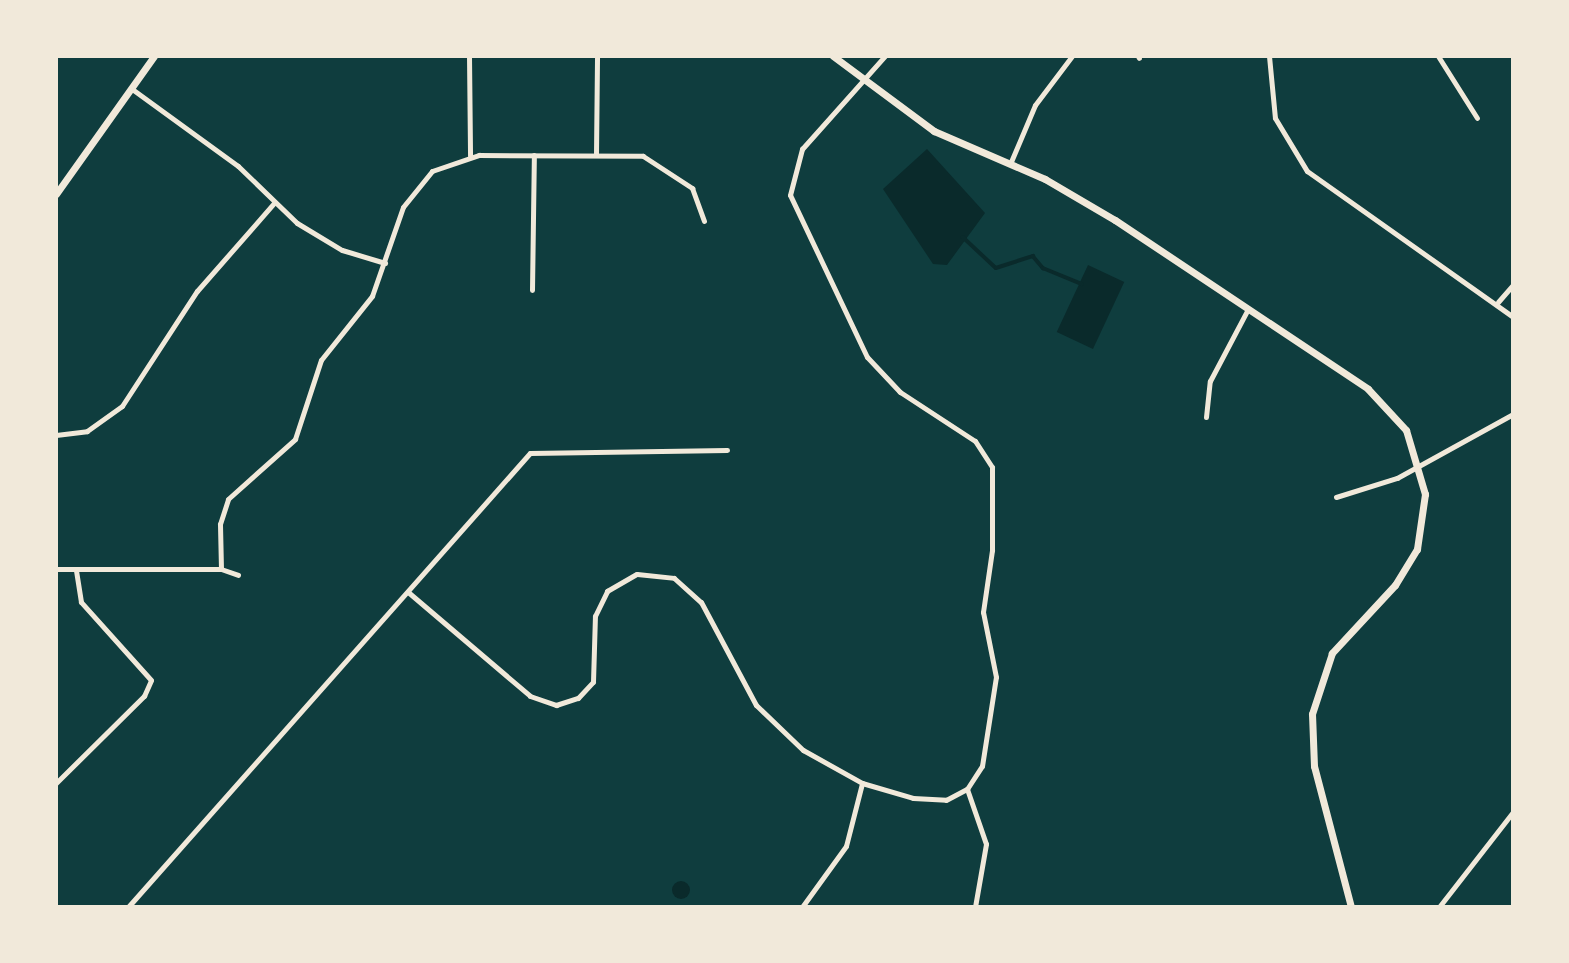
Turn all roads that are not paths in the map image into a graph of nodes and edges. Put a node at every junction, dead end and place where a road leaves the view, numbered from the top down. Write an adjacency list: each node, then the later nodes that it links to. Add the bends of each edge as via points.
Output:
1 (154, 56): 10 (main road)
2 (469, 56): 14 (street)
3 (597, 56): 13 (street)
4 (833, 56): 9 (main road)
5 (885, 56): 9 (street)
6 (1072, 56): 15 (street, via 1035,105)
7 (1269, 56): 22 (street, via 1275,118 1307,171)
8 (1438, 56): 11 (street)
9 (864, 81): 15 (main road, via 934,131); 38 (street, via 797,156 791,204 874,366 900,392 975,440 992,467 992,550 983,612 996,677 982,766)
10 (132, 89): 16 (main road); 17 (street, via 228,158)
11 (1478, 118)
12 (534, 155): 13 (street); 14 (street); 21 (street)
13 (596, 155): 18 (street, via 658,160 696,194)
14 (470, 156): 19 (street, via 440,166 417,184)
15 (1010, 164): 23 (main road, via 1074,194)
16 (56, 194)
17 (275, 202): 19 (street, via 333,246); 27 (street, via 197,291 122,406 87,431)
18 (704, 221)
19 (385, 263): 33 (street, via 372,296 321,360 296,439 228,499 220,524)
20 (1513, 285): 22 (street)
21 (532, 290)
22 (1498, 302): 24 (street)
23 (1248, 309): 26 (street, via 1210,381); 29 (main road, via 1380,398 1406,430)
24 (1513, 317)
25 (1513, 414): 29 (street)
26 (1206, 417)
27 (56, 435)
28 (727, 450): 35 (street, via 534,451)
29 (1421, 465): 30 (street, via 1366,492); 45 (main road, via 1426,507 1417,550 1395,585 1332,653 1312,713 1314,765)
30 (1336, 497)
31 (56, 569): 32 (street)
32 (76, 569): 33 (street); 36 (street, via 81,603 151,680 144,696)
33 (221, 569): 34 (street)
34 (237, 575)
35 (408, 592): 37 (street, via 535,700 556,705 590,687 595,616 607,591 637,574 674,578 701,602 735,675 767,718 803,750); 40 (street)
36 (56, 783)
37 (862, 783): 38 (street, via 929,801); 43 (street, via 846,846)
38 (967, 789): 44 (street, via 986,844)
39 (1513, 812): 46 (street)
40 (128, 907)
41 (517, 907): 42 (street)
42 (524, 907)
43 (802, 907)
44 (975, 907)
45 (1351, 907)
46 (1439, 907)

